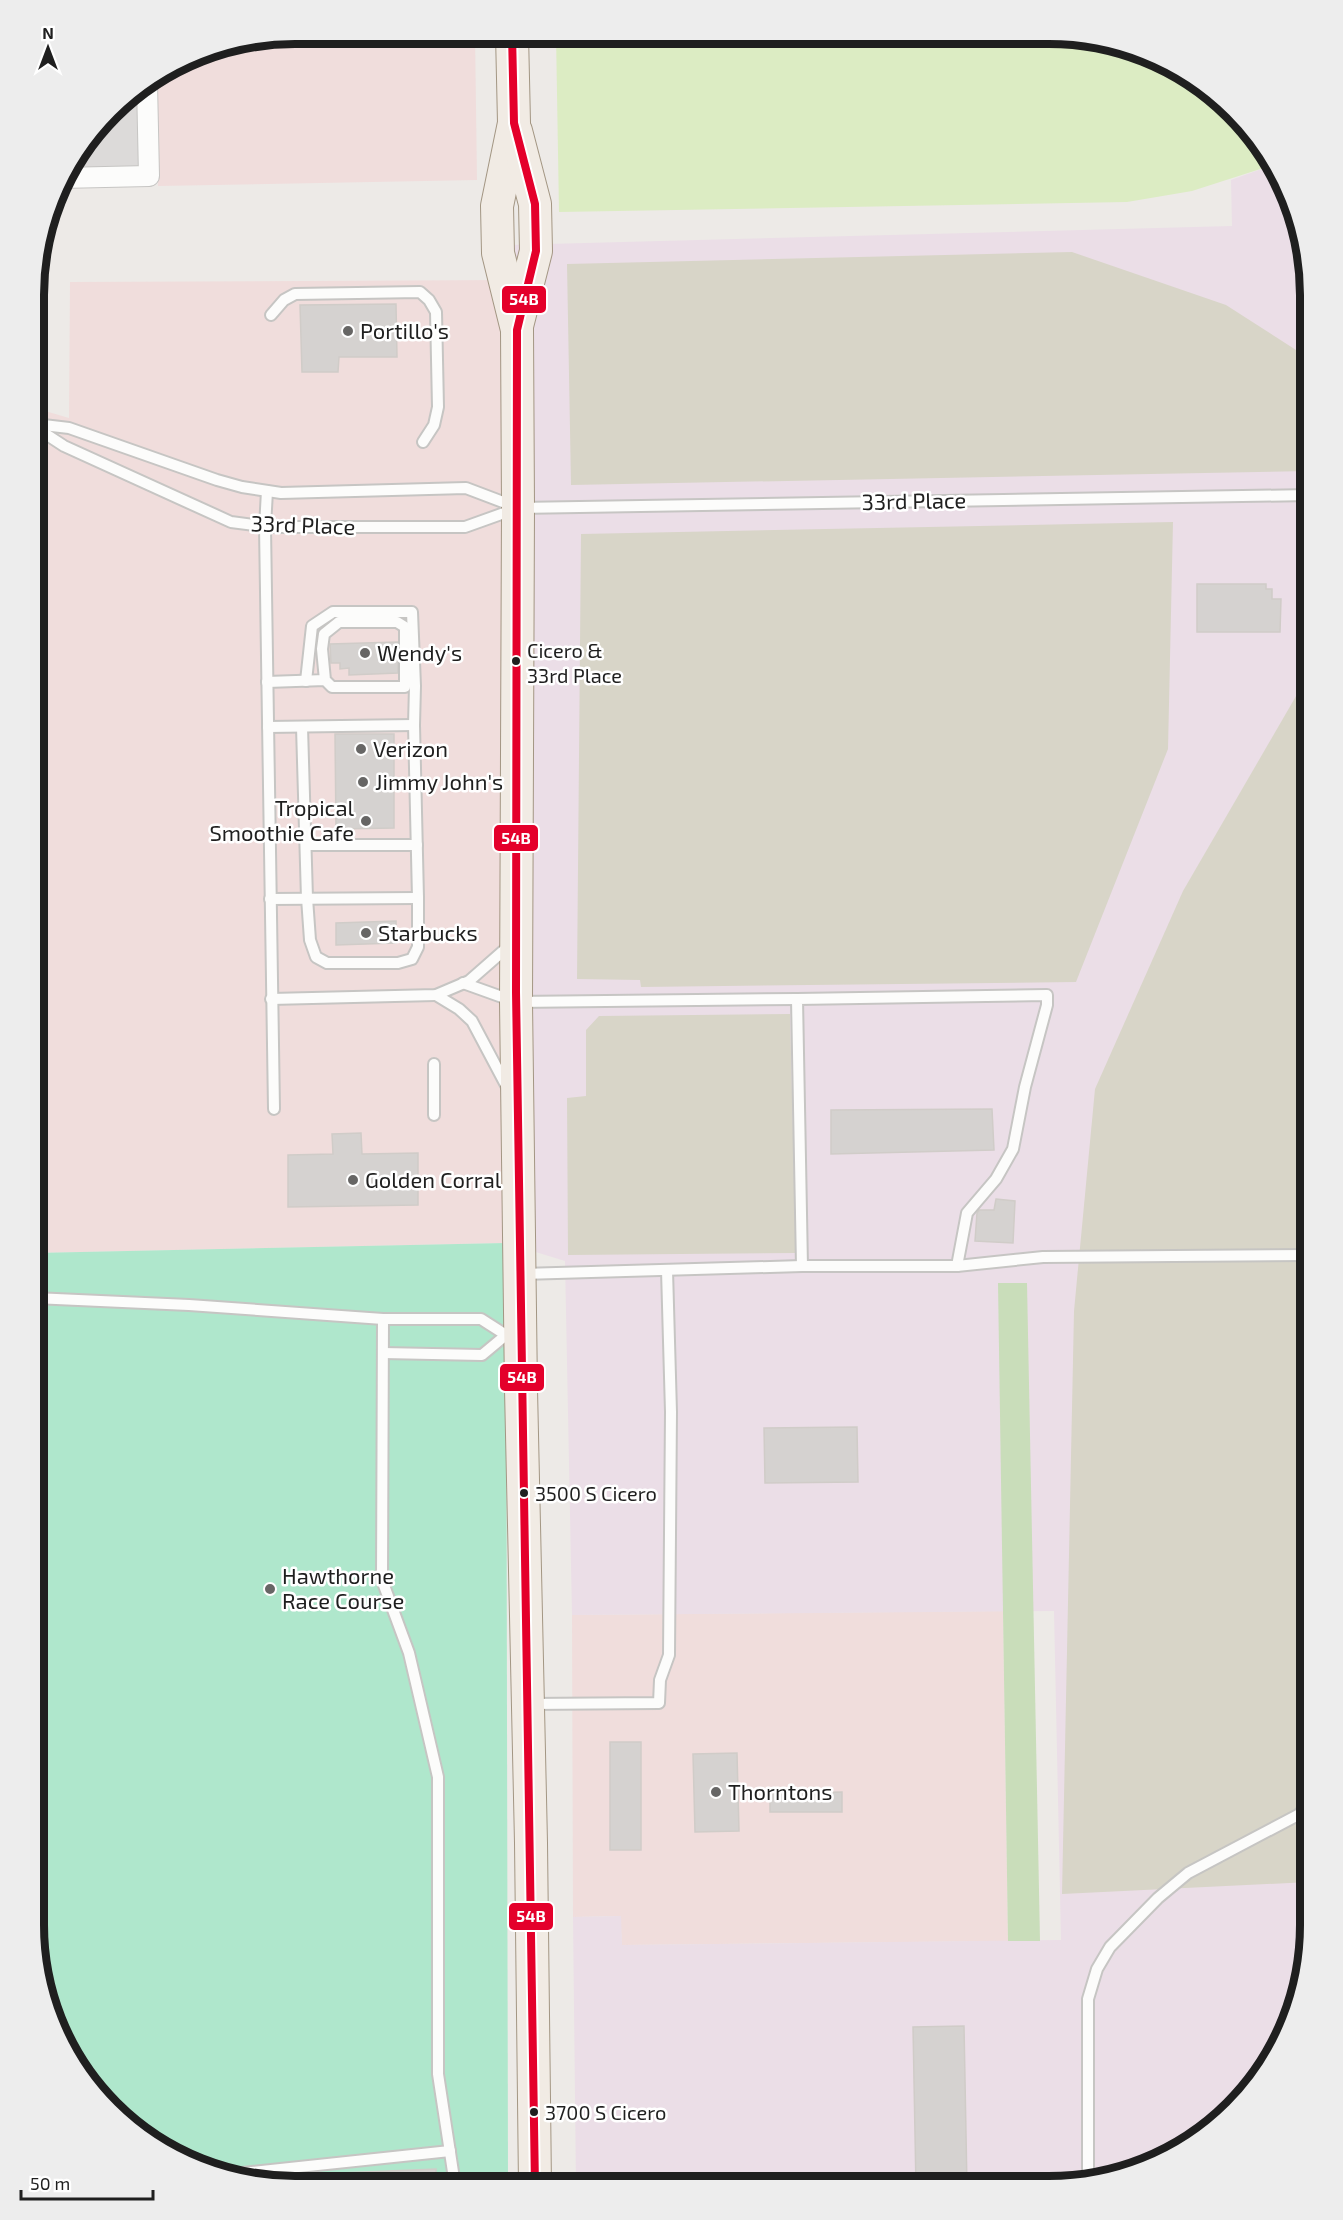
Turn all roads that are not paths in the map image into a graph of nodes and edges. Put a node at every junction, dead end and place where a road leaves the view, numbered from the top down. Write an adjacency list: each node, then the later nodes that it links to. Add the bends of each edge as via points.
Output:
1 (512, 44): 10 (main road, via 514,123 535,204 536,251 516,330)
2 (147, 91): 3 (street, via 149,176)
3 (72, 178)
4 (271, 315): 7 (lane, via 295,294 420,292 436,312 438,406 434,425)
5 (44, 426): 8 (lane, 33rd Place, via 69,428 216,480)
6 (44, 432): 11 (lane, 33rd Place, via 64,446 231,522)
7 (423, 442)
8 (267, 491): 10 (lane, 33rd Place, via 466,488); 11 (lane)
9 (1300, 495): 10 (lane, 33rd Place)
10 (519, 508): 11 (lane, 33rd Place, via 465,527); 23 (main road)
11 (265, 526): 13 (lane)
12 (325, 680): 12 (lane, via 332,687 405,687 405,627 397,621 339,622 324,634); 14 (lane)
13 (267, 681): 14 (lane); 16 (lane)
14 (306, 681): 15 (lane, via 312,626 333,612 412,612)
15 (414, 725): 17 (lane); 19 (lane)
16 (268, 727): 17 (lane); 22 (lane)
17 (302, 727): 18 (lane)
18 (306, 845): 19 (lane); 20 (lane)
19 (417, 845): 21 (lane)
20 (307, 898): 21 (lane); 21 (lane, via 310,940 316,957 327,963 398,963 412,959 418,947); 22 (lane)
21 (418, 898)
22 (270, 899): 26 (lane)
23 (516, 939): 24 (lane); 28 (main road)
24 (463, 983): 25 (lane); 28 (lane)
25 (436, 995): 26 (lane); 30 (lane, via 472,1021)
26 (271, 999): 31 (lane)
27 (797, 999): 28 (lane); 34 (lane); 35 (lane, via 1047,995 1013,1149 996,1179 967,1213)
28 (516, 1002): 30 (main road)
29 (434, 1064): 32 (lane)
30 (517, 1108): 37 (main road)
31 (274, 1109)
32 (434, 1115)
33 (1300, 1255): 35 (lane, via 1043,1257)
34 (802, 1266): 35 (lane); 36 (lane)
35 (957, 1266)
36 (667, 1270): 37 (lane); 42 (lane, via 671,1412 669,1654 660,1680 659,1703)
37 (520, 1274): 40 (main road)
38 (44, 1298): 39 (lane)
39 (383, 1319): 40 (lane, via 481,1319); 41 (lane)
40 (513, 1335): 41 (lane, via 482,1355); 42 (main road)
41 (383, 1353): 44 (lane, via 382,1580 409,1653 438,1777 438,2074)
42 (528, 1704): 48 (main road)
43 (1300, 1813): 46 (lane, via 1188,1873 1110,1947 1097,1969 1088,1999)
44 (450, 2151): 45 (lane); 47 (lane)
45 (248, 2172)
46 (1088, 2173)
47 (454, 2176)
48 (535, 2176)

